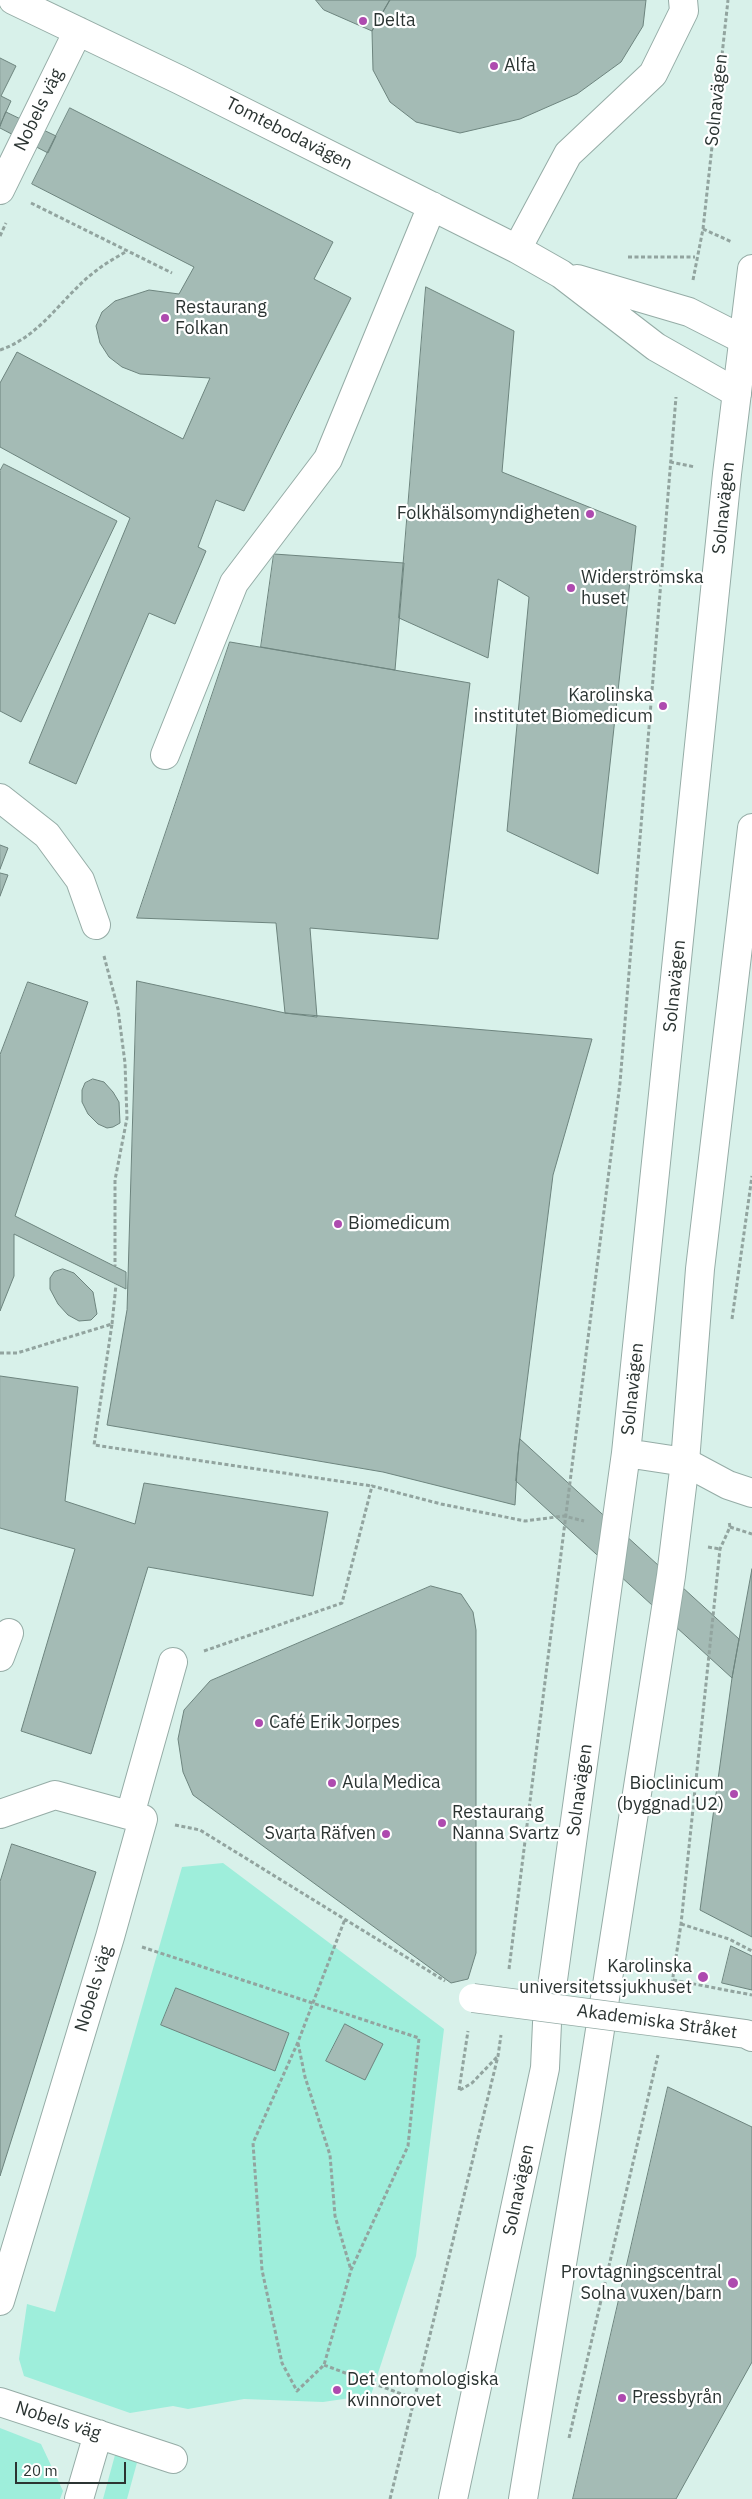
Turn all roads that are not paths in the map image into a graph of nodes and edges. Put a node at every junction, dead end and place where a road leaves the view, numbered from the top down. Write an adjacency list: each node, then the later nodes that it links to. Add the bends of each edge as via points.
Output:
1 (13, 0): 3 (main road, Tomtebodavägen)
2 (683, 0): 6 (main road, via 684,11 653,74 568,154)
3 (78, 31): 4 (main road, Nobels väg); 5 (main road, Tomtebodavägen)
4 (0, 190)
5 (432, 206): 6 (main road, Tomtebodavägen); 11 (main road, via 328,459 234,583)
6 (517, 249): 8 (main road, Tomtebodavägen)
7 (752, 269): 9 (main road, Solnavägen)
8 (561, 274): 9 (main road, Tomtebodavägen, via 689,312); 10 (main road, Tomtebodavägen, via 656,348)
9 (748, 342): 10 (main road, Solnavägen)
10 (744, 397): 15 (main road, Solnavägen)
11 (165, 755)
12 (0, 798): 14 (main road, via 47,835 80,880)
13 (752, 828): 16 (main road, via 700,1269)
14 (96, 924)
15 (626, 1453): 16 (main road); 28 (main road, Solnavägen, via 547,2023 545,2068)
16 (685, 1462): 17 (main road); 29 (main road, via 587,2114)
17 (752, 1493)
18 (174, 1662): 20 (main road, Nobels väg)
19 (0, 1814): 20 (main road, via 55,1795)
20 (137, 1817): 23 (main road, Nobels väg, via 110,1937)
21 (473, 1998): 22 (main road, Akademiska Stråket, bridge)
22 (752, 2037)
23 (0, 2301)
24 (0, 2402): 25 (main road, Nobels väg)
25 (98, 2434): 26 (main road, Nobels väg); 27 (main road)
26 (174, 2459)
27 (80, 2499)
28 (453, 2499)
29 (523, 2499)

